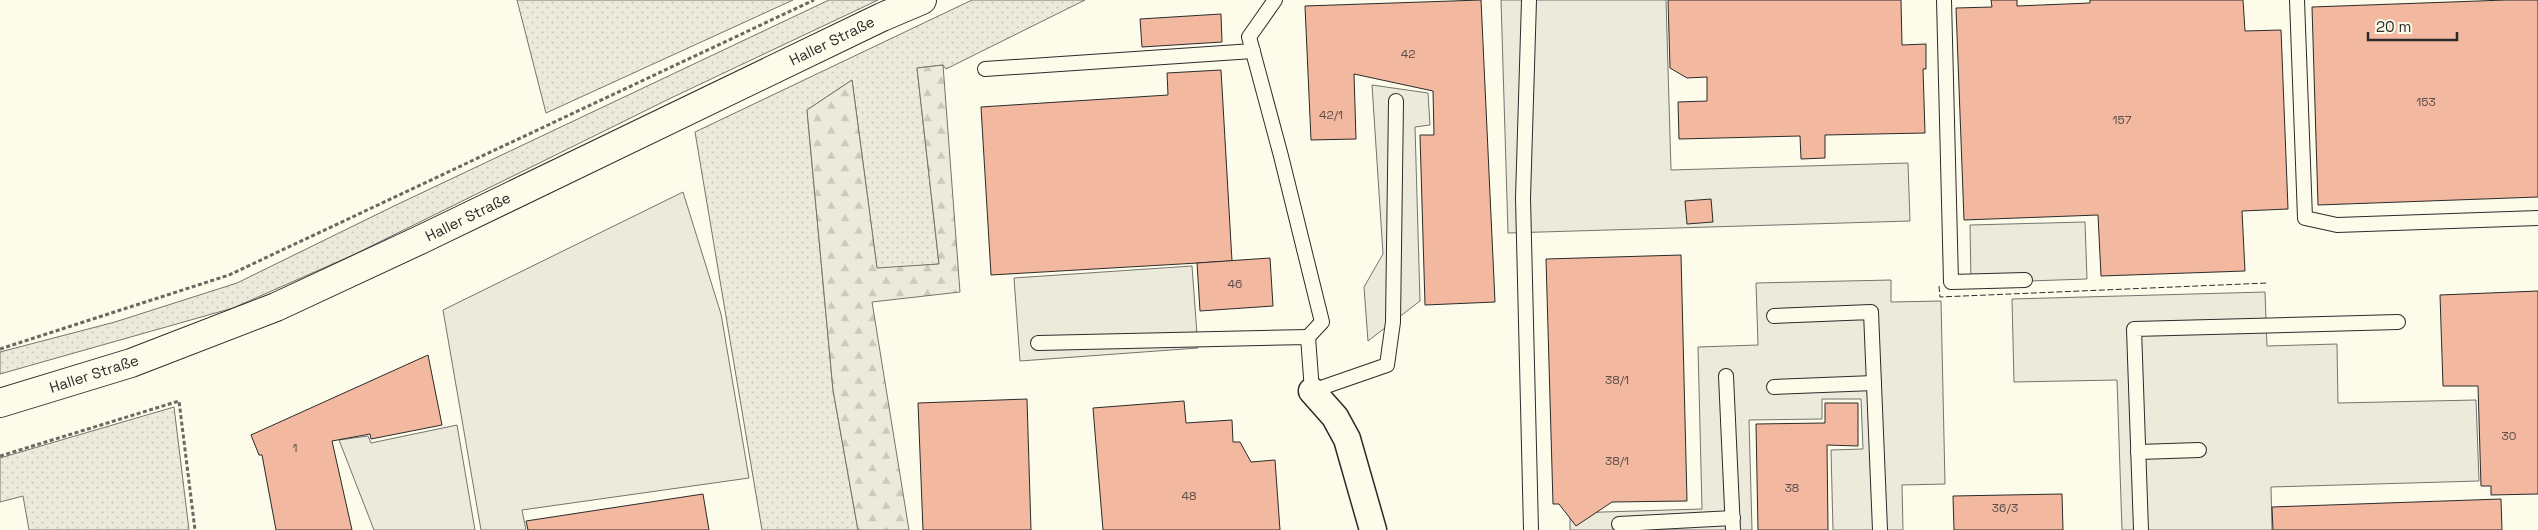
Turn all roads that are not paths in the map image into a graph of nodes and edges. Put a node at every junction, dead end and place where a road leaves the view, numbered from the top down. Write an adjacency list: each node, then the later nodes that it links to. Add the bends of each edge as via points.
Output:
1 (922, 0): 19 (main road, Haller Straße, via 276,307 131,363)
2 (1275, 0): 6 (lane, via 1249,37)
3 (1529, 0): 25 (lane, via 1524,198)
4 (1944, 0): 10 (lane, via 1951,282)
5 (2297, 0): 9 (lane, via 2305,218 2337,225)
6 (1253, 51): 7 (lane); 13 (lane, via 1322,322)
7 (985, 69)
8 (1396, 101): 18 (lane, via 1393,322 1387,365)
9 (2538, 218)
10 (2025, 280)
11 (1774, 316): 16 (lane, via 1871,312)
12 (2398, 322): 21 (lane, via 2134,329)
13 (1308, 337): 14 (lane); 18 (lane)
14 (1038, 344)
15 (1726, 376): 23 (lane)
16 (1874, 383): 17 (lane); 26 (lane)
17 (1774, 387)
18 (1312, 391): 24 (street, via 1335,417 1347,439)
19 (0, 403)
20 (2199, 450): 21 (lane)
21 (2138, 452): 27 (lane)
22 (1620, 524): 23 (lane)
23 (1733, 524)
24 (1373, 530)
25 (1531, 530)
26 (1880, 530)
27 (2141, 530)

